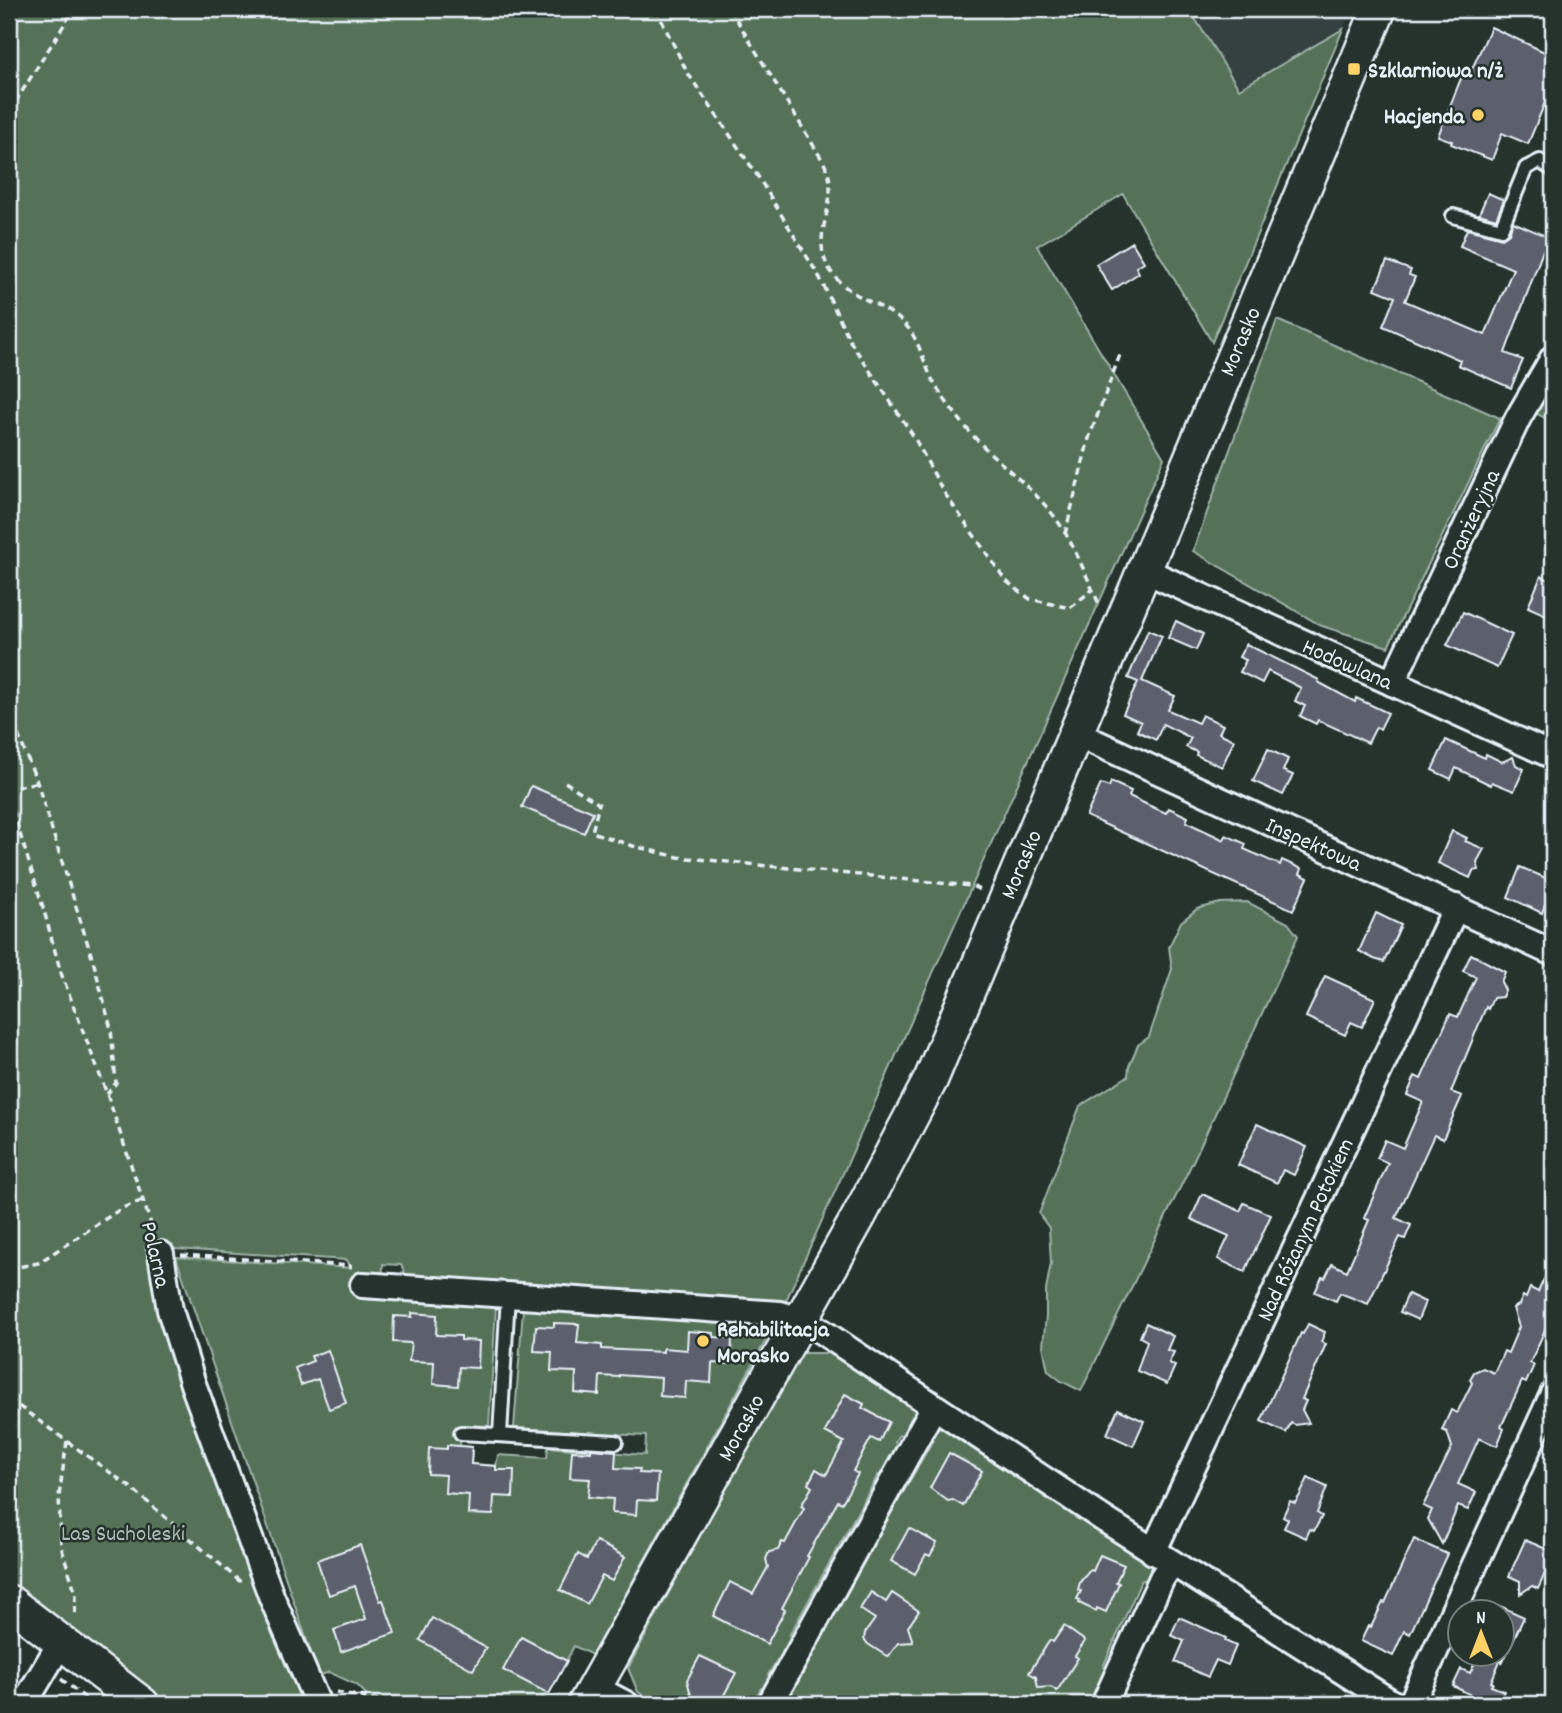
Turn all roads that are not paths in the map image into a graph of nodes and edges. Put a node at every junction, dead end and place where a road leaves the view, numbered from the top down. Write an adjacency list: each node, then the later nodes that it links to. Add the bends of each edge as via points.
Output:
1 (1379, 9): 5 (street, Morasko)
2 (1553, 170): 3 (lane, via 1540,161 1526,168 1501,229)
3 (1453, 216)
4 (1553, 358): 6 (street, Oranżeryjna, via 1518,418)
5 (1144, 570): 6 (street, Hodowlana); 7 (street, Morasko)
6 (1392, 683): 8 (street, Hodowlana)
7 (1075, 733): 9 (street, Inspektowa); 14 (street, Morasko, via 931,1079)
8 (1553, 756)
9 (1456, 907): 10 (street, Inspektowa); 20 (street, Nad Różanym Potokiem)
10 (1553, 953)
11 (160, 1254): 23 (street, Polarna, via 170,1310 189,1371 272,1598)
12 (363, 1285): 13 (street)
13 (508, 1296): 14 (street, via 780,1314); 18 (lane)
14 (800, 1320): 16 (street); 24 (street, Morasko)
15 (1553, 1394): 31 (street)
16 (933, 1408): 20 (street); 28 (street)
17 (461, 1433): 18 (lane)
18 (500, 1435): 19 (lane)
19 (616, 1442)
20 (1162, 1557): 29 (street, via 1162,1578); 30 (street)
21 (9, 1602): 22 (street)
22 (61, 1642): 25 (street); 26 (street)
23 (315, 1696)
24 (589, 1696): 27 (street, Morasko)
25 (24, 1704)
26 (142, 1704)
27 (626, 1704)
28 (770, 1704)
29 (1104, 1704)
30 (1394, 1704)
31 (1411, 1704)

